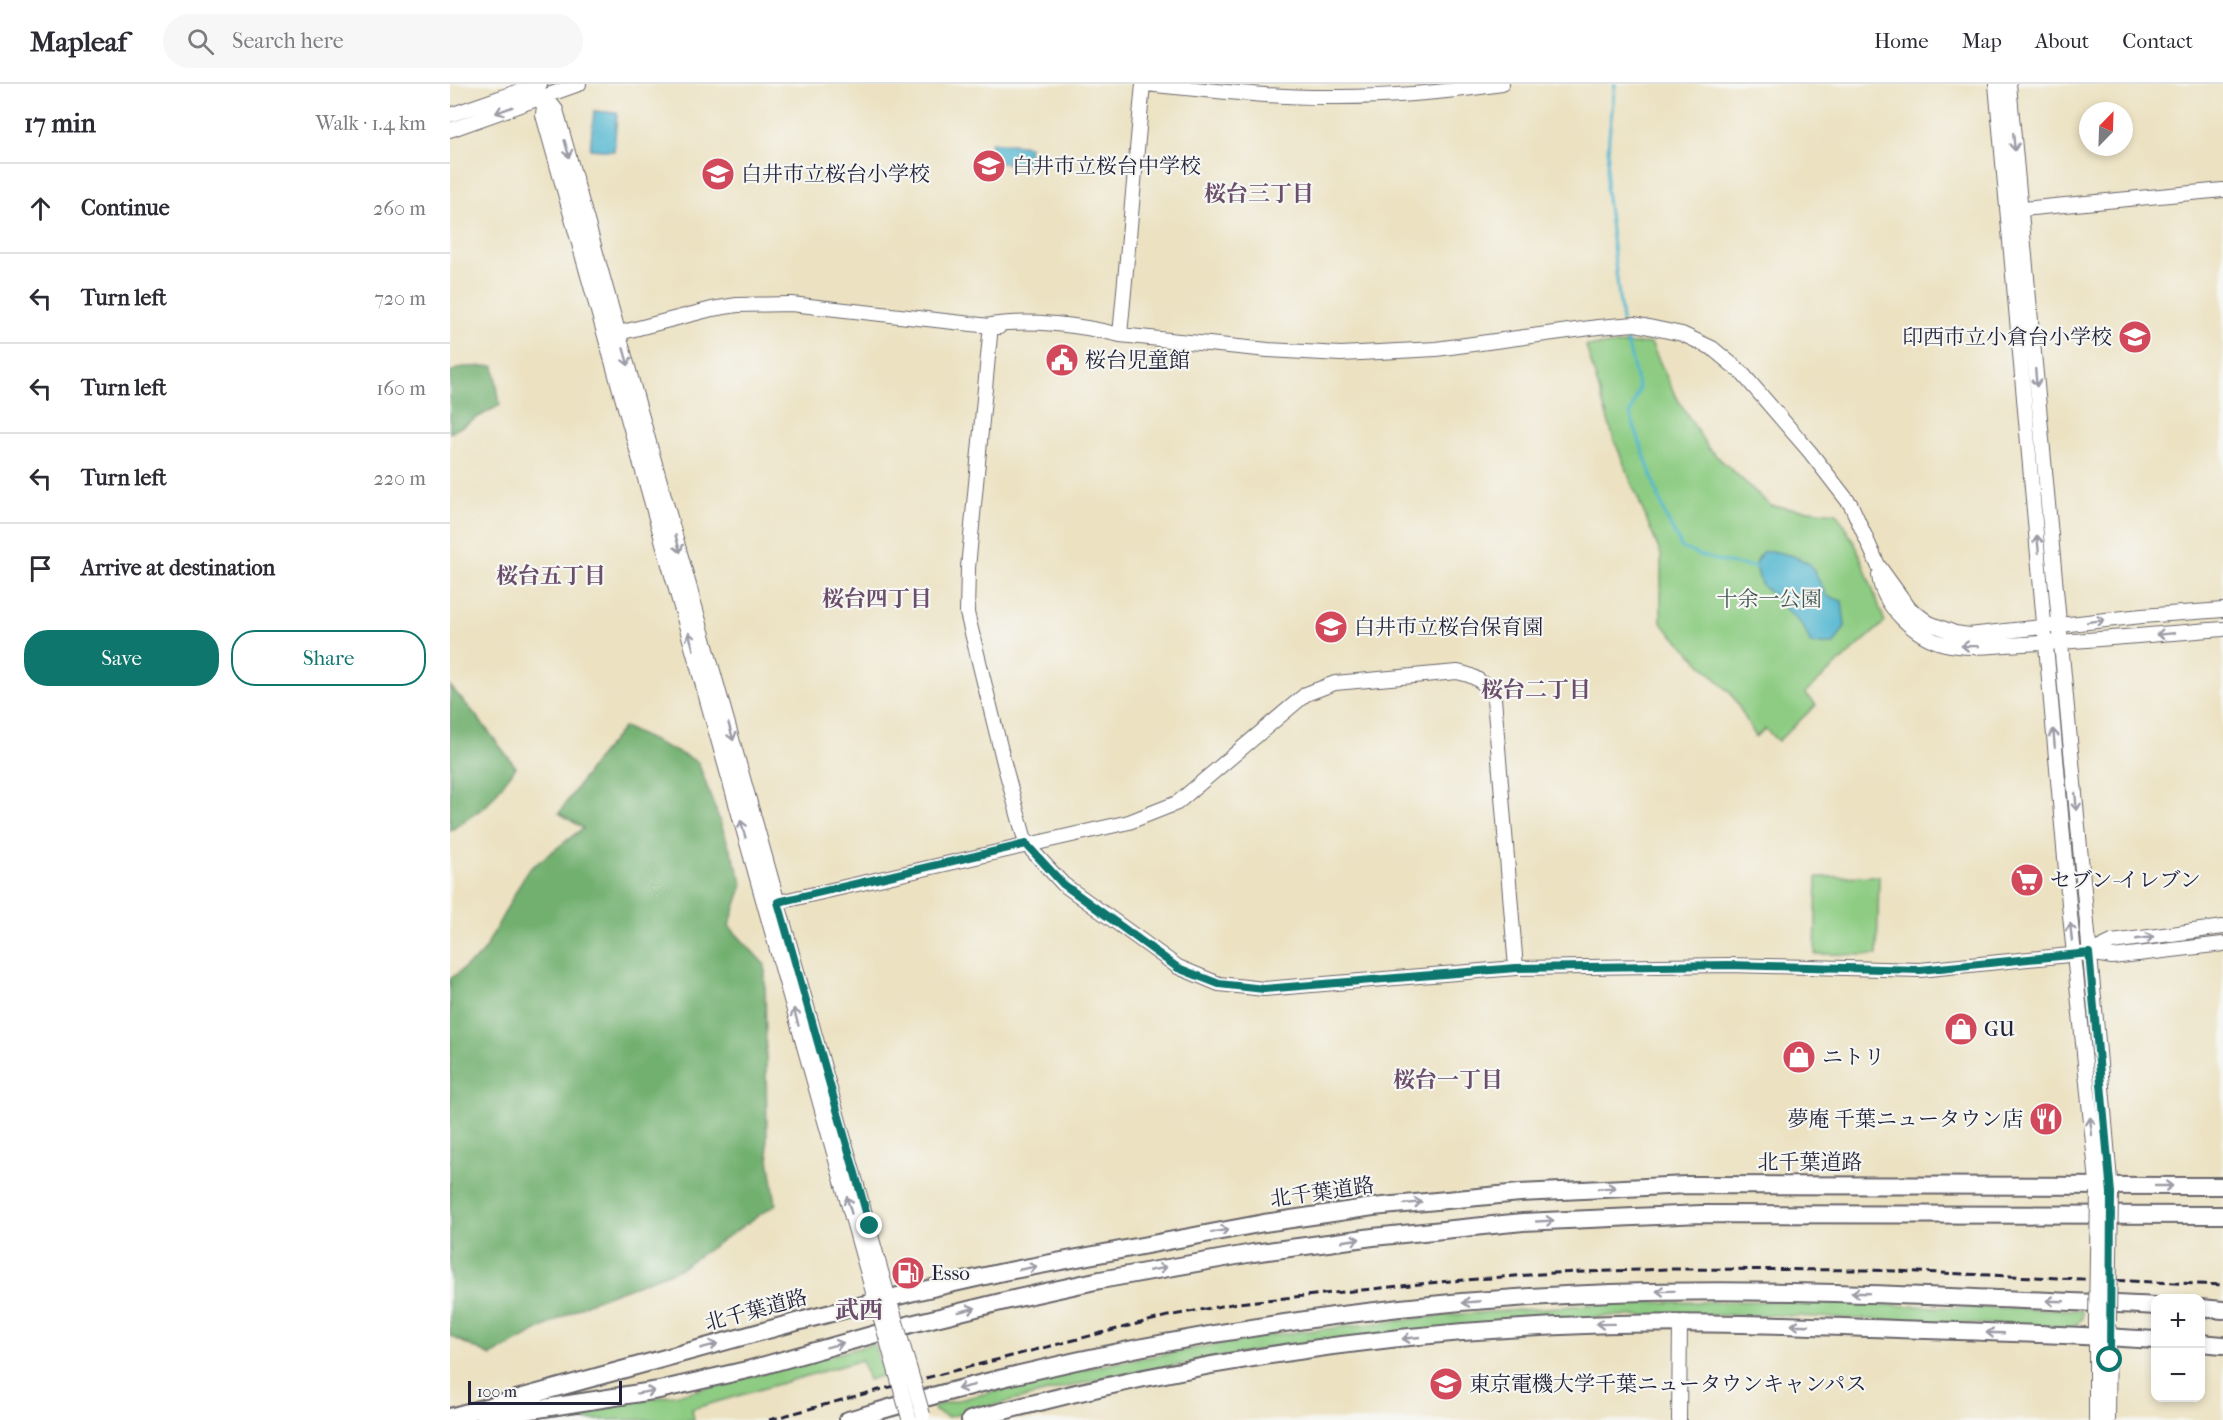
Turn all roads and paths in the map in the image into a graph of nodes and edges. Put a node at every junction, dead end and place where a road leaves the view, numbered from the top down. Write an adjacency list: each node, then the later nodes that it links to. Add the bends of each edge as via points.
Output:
1 (579, 84): 6 (street)
2 (1144, 84): 3 (street, via 1336,97 1421,94); 13 (street)
3 (1502, 84)
4 (1996, 84): 10 (street)
5 (2009, 84): 10 (street, one-way to 10)
6 (543, 90): 7 (street); 8 (street, one-way to 8); 12 (street, one-way to 12, via 556,110); 22 (street, one-way to 6, via 543,114)
7 (450, 115)
8 (450, 130)
9 (2223, 190): 10 (street)
10 (2014, 210): 16 (street, one-way to 16); 17 (street, one-way to 10)
11 (991, 325): 12 (street, via 766,303 712,309); 13 (street, via 1013,322 1097,329); 21 (street, via 967,613)
12 (619, 333): 22 (street, one-way to 22)
13 (1120, 335): 14 (street, via 1341,354 1436,349 1635,324 1682,334 1712,348 1742,373 1810,452 1851,506)
14 (1878, 566): 17 (street, via 1909,608 1941,628 1968,635); 19 (street, one-way to 14, via 1968,647 1931,639 1908,624 1889,601)
15 (2223, 610): 16 (street, one-way to 15)
16 (2060, 626): 17 (street); 20 (street)
17 (2045, 628): 19 (street)
18 (2223, 629): 20 (street, one-way to 20)
19 (2046, 643): 20 (street); 26 (street, one-way to 19)
20 (2061, 643): 25 (street, one-way to 25)
21 (1026, 844): 22 (street); 27 (street, via 1063,884 1178,968 1219,984 1264,989); 27 (street, via 1129,822 1177,803 1306,694 1335,683 1468,674 1484,683 1494,698)
22 (771, 903): 31 (street)
23 (2223, 927): 25 (street, one-way to 23, via 2112,942)
24 (2223, 944): 25 (street, via 2112,957)
25 (2089, 953): 26 (street); 29 (street)
26 (2074, 954): 27 (street, via 1920,970 1728,965); 29 (street, one-way to 26)
27 (1516, 968)
28 (2223, 1186): 29 (highway, 北千葉道路, one-way to 28)
29 (2104, 1189): 31 (highway, 北千葉道路, one-way to 29, via 1003,1272 1264,1223 1445,1199 1687,1185); 36 (street, bridge)
30 (2223, 1215): 42 (highway, one-way to 30, via 659,1390 911,1324 1100,1280 1373,1237 1523,1222 1701,1214)
31 (884, 1305): 40 (highway, 北千葉道路, one-way to 31); 41 (street, bridge)
32 (2151, 1306): 43 (highway, one-way to 43, via 1733,1290 1465,1302 1273,1325 1123,1351 931,1396)
33 (2205, 1308): 34 (highway)
34 (2223, 1310)
35 (1680, 1323): 36 (highway, one-way to 35); 44 (highway, one-way to 44, via 1585,1324 1376,1341 1193,1369); 45 (street)
36 (2103, 1328): 37 (highway); 46 (street); 47 (street)
37 (2151, 1339)
38 (2205, 1343): 39 (highway)
39 (2223, 1345)
40 (450, 1417)
41 (917, 1418)
42 (485, 1420)
43 (848, 1420)
44 (970, 1420)
45 (1679, 1420)
46 (2096, 1420)
47 (2108, 1420)

